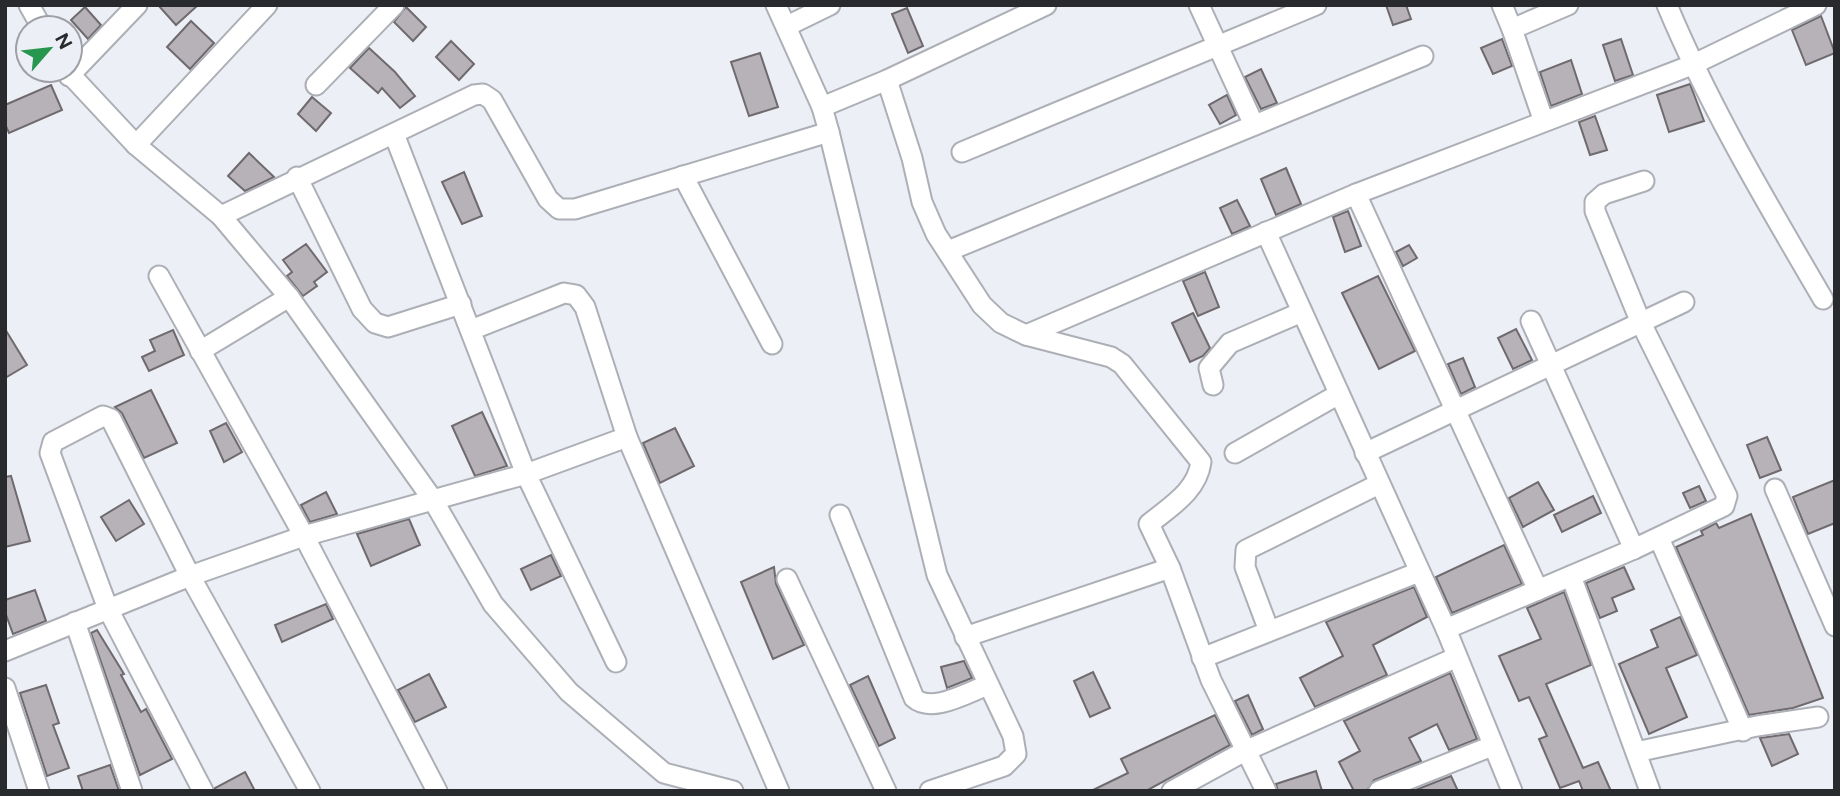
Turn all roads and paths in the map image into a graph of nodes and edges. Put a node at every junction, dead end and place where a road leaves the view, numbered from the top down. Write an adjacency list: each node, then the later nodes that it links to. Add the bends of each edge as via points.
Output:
1 (137, 5): 17 (street)
2 (267, 5): 27 (street)
3 (776, 5): 13 (street)
4 (830, 5): 13 (street)
5 (1199, 5): 15 (street)
6 (1316, 5): 15 (street)
7 (1502, 5): 14 (street)
8 (1568, 5): 14 (street)
9 (1667, 5): 18 (street)
10 (1816, 5): 18 (street)
11 (1041, 6): 19 (street)
12 (386, 8): 21 (street)
13 (787, 26): 22 (street)
14 (1512, 29): 23 (street)
15 (1219, 47): 24 (street); 28 (street)
16 (1423, 56): 24 (street)
17 (84, 57)
18 (1692, 65): 23 (street); 38 (street, via 1745,167)
19 (887, 80): 22 (street); 35 (street, via 922,202)
20 (78, 84): 27 (street)
21 (316, 85)
22 (822, 107): 25 (street)
23 (1543, 120): 32 (street)
24 (1254, 125): 35 (street)
25 (829, 132): 29 (street); 74 (street, via 937,575)
26 (394, 135): 29 (street, via 474,94 483,94 492,100 548,199 559,209 575,209); 30 (street); 40 (street)
27 (136, 145): 33 (street)
28 (962, 152)
29 (683, 176): 46 (street)
30 (297, 177): 33 (street); 40 (street, via 362,309 375,323 388,327)
31 (1644, 181): 43 (street, via 1604,194 1595,202)
32 (1356, 194): 34 (street); 51 (street)
33 (220, 216): 37 (street)
34 (1266, 232): 41 (street); 45 (street)
35 (947, 251): 45 (street, via 982,305 1000,323)
36 (159, 276): 47 (street)
37 (289, 297): 47 (street); 58 (street)
38 (1823, 299)
39 (1684, 303): 43 (street)
40 (461, 304): 44 (street)
41 (1302, 312): 49 (street, via 1230,343 1209,368); 50 (street)
42 (1531, 321): 48 (street)
43 (1641, 323): 48 (street); 61 (street, via 1727,496 1718,511)
44 (471, 330): 52 (street, via 564,293 576,295 585,307); 55 (street)
45 (1026, 335): 63 (street, via 1111,357 1201,462 1190,489 1149,524)
46 (772, 344)
47 (200, 351): 60 (street)
48 (1550, 366): 51 (street); 62 (street)
49 (1213, 385)
50 (1339, 394): 53 (street); 54 (street)
51 (1456, 410): 54 (street); 68 (street)
52 (627, 437): 55 (street); 93 (street)
53 (1235, 453)
54 (1365, 453): 56 (street)
55 (526, 474): 58 (street); 78 (street)
56 (1379, 484): 64 (street); 73 (street, via 1246,550 1245,567)
57 (1775, 489): 71 (street)
58 (433, 500): 60 (street); 86 (street, via 493,604 569,692)
59 (840, 515): 79 (street, via 914,698 932,705)
60 (304, 536): 65 (street); 91 (street)
61 (1659, 538): 62 (street); 82 (street)
62 (1634, 550): 66 (street)
63 (1170, 568): 74 (street); 76 (street)
64 (1419, 572): 72 (street); 73 (street)
65 (190, 576): 69 (street); 69 (street, via 111,419 103,416 49,447); 90 (street)
66 (1571, 576): 68 (street); 85 (street)
67 (787, 579): 94 (street)
68 (1538, 590): 72 (street)
69 (108, 609): 70 (street); 89 (street)
70 (75, 622): 75 (street); 88 (street)
71 (1835, 626)
72 (1446, 629): 77 (street)
73 (1269, 631): 76 (street)
74 (965, 637): 79 (street)
75 (6, 647)
76 (1202, 658): 84 (street)
77 (1455, 658): 83 (street); 84 (street)
78 (616, 662)
79 (988, 685): 95 (street, via 1013,736 1016,754 1004,766)
80 (5, 688): 87 (street)
81 (1818, 717): 82 (street)
82 (1743, 731): 85 (street)
83 (1492, 746): 98 (street); 99 (street)
84 (1245, 751): 96 (street); 97 (street)
85 (1636, 752): 100 (street)
86 (666, 782): 92 (street)
87 (39, 791)
88 (132, 791)
89 (203, 791)
90 (310, 791)
91 (437, 791)
92 (733, 791)
93 (779, 791)
94 (886, 791)
95 (930, 791)
96 (1172, 791)
97 (1266, 791)
98 (1379, 791)
99 (1512, 791)
100 (1650, 791)

